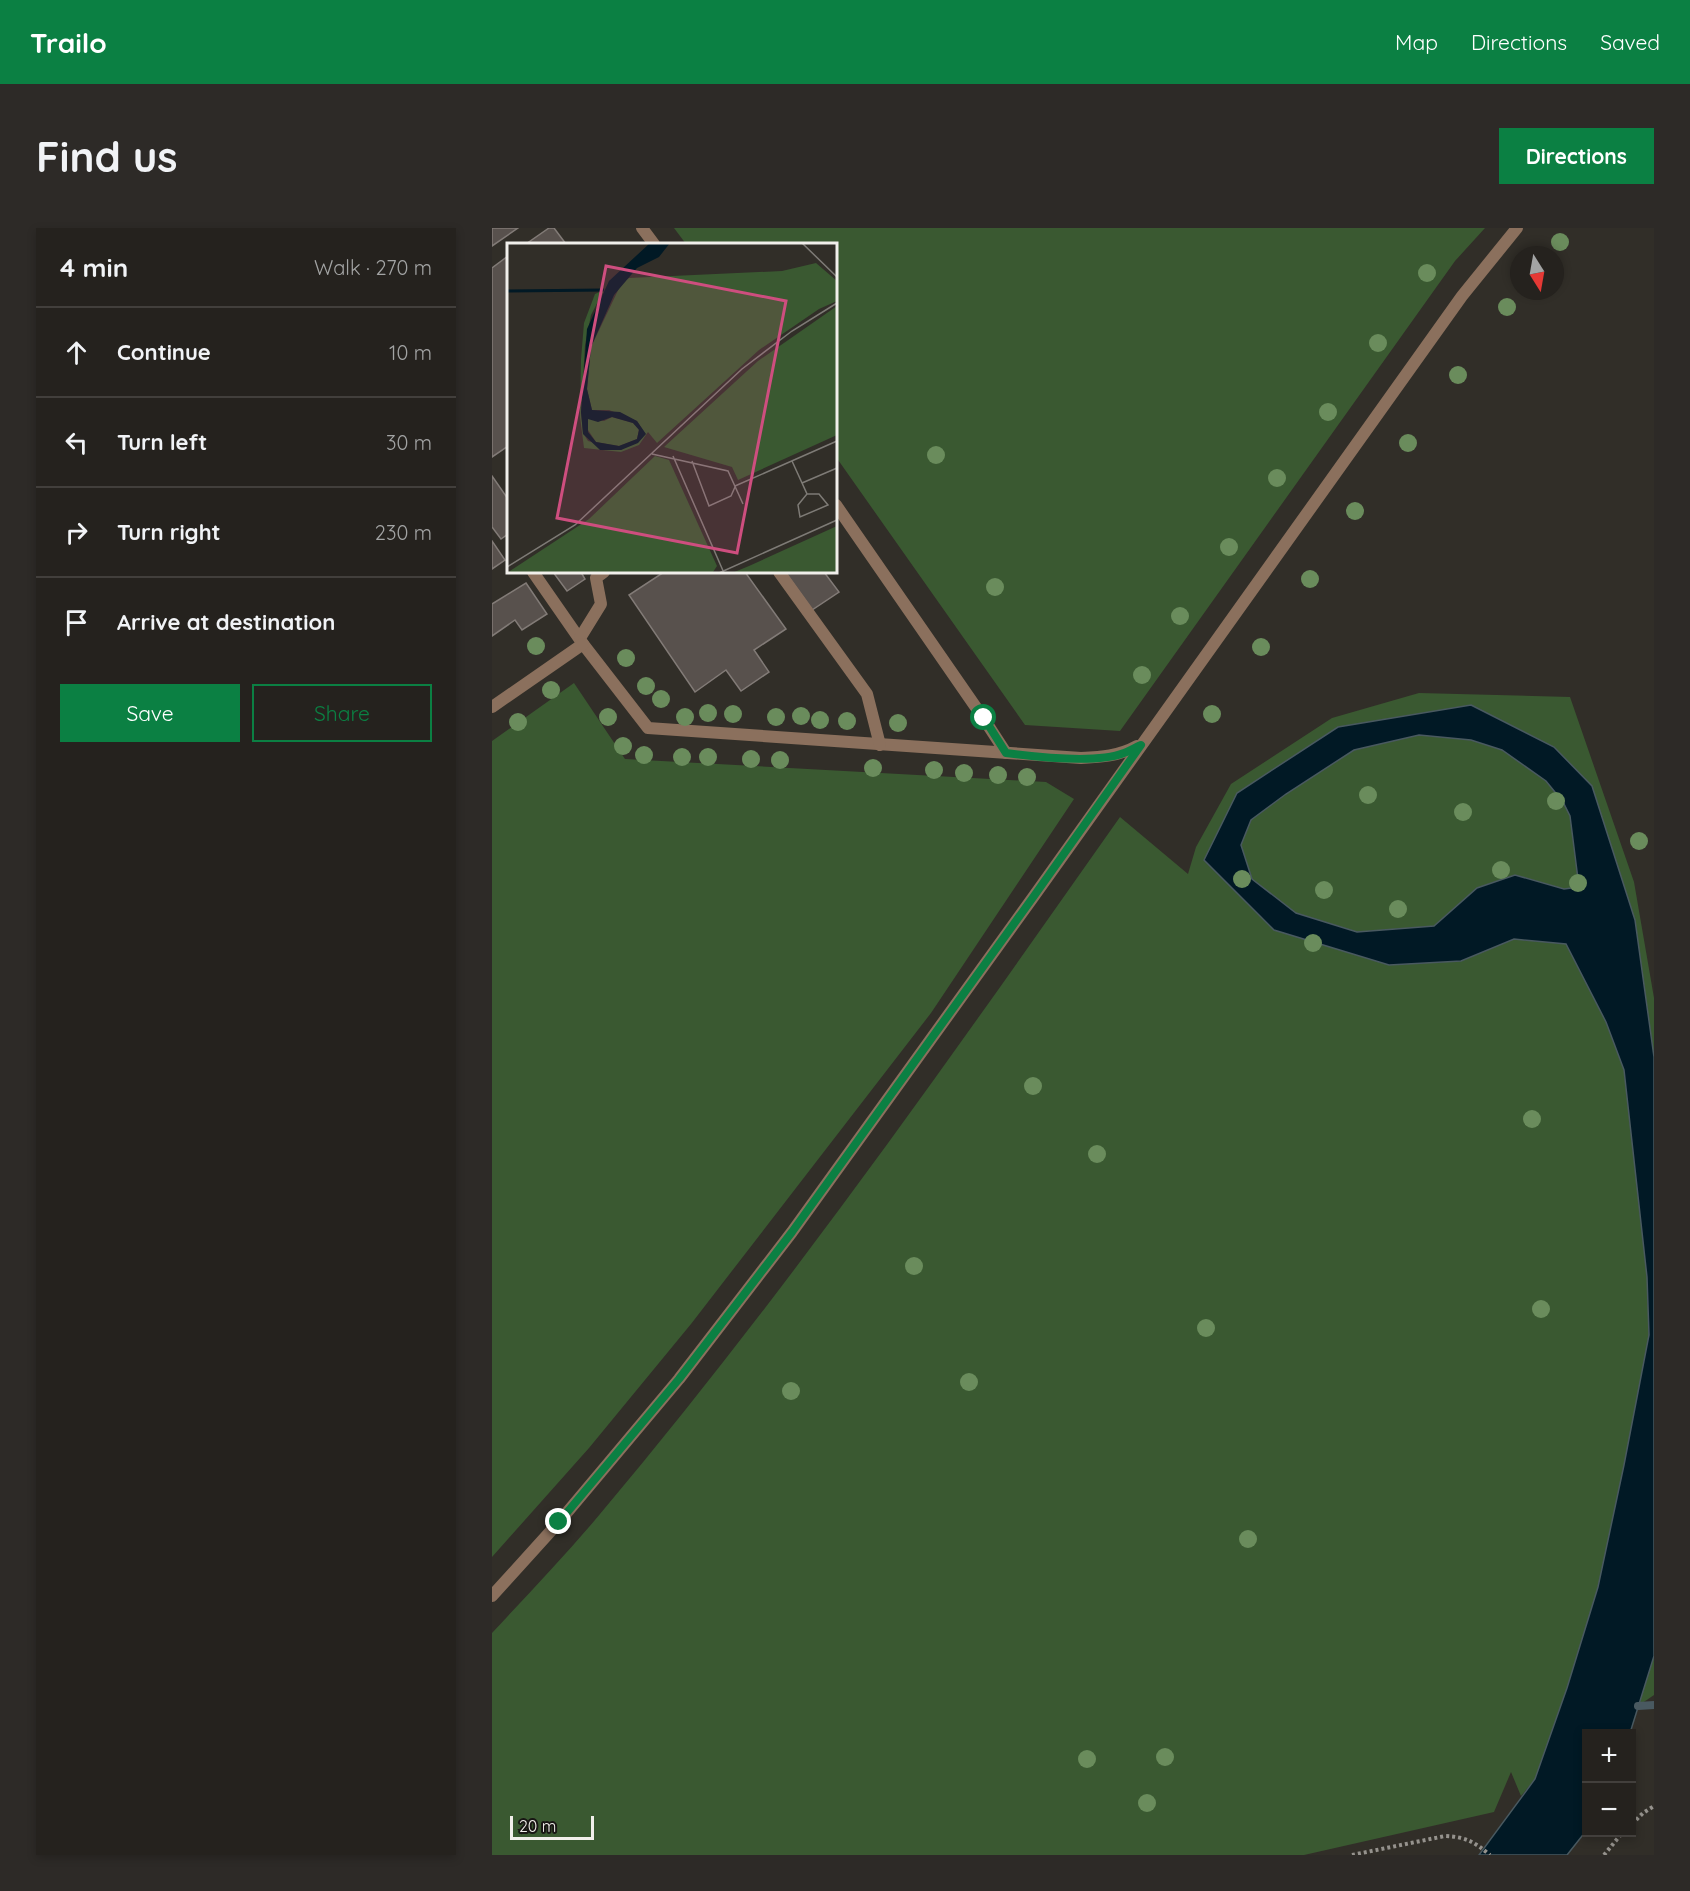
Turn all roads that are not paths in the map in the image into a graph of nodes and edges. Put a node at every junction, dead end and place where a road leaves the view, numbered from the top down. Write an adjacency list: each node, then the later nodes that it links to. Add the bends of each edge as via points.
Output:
1 (642, 228): 3 (lane)
2 (1517, 228): 11 (lane, via 1462,296)
3 (653, 243)
4 (837, 506): 12 (lane)
5 (534, 573): 8 (lane)
6 (603, 573): 8 (lane, via 596,578 601,604)
7 (780, 573): 10 (lane, via 867,694)
8 (581, 641): 9 (lane); 10 (lane, via 648,728)
9 (492, 707)
10 (880, 745): 12 (lane)
11 (1141, 745): 12 (lane, via 1107,757); 13 (lane, via 792,1232 679,1379)
12 (1006, 753)
13 (492, 1596)

